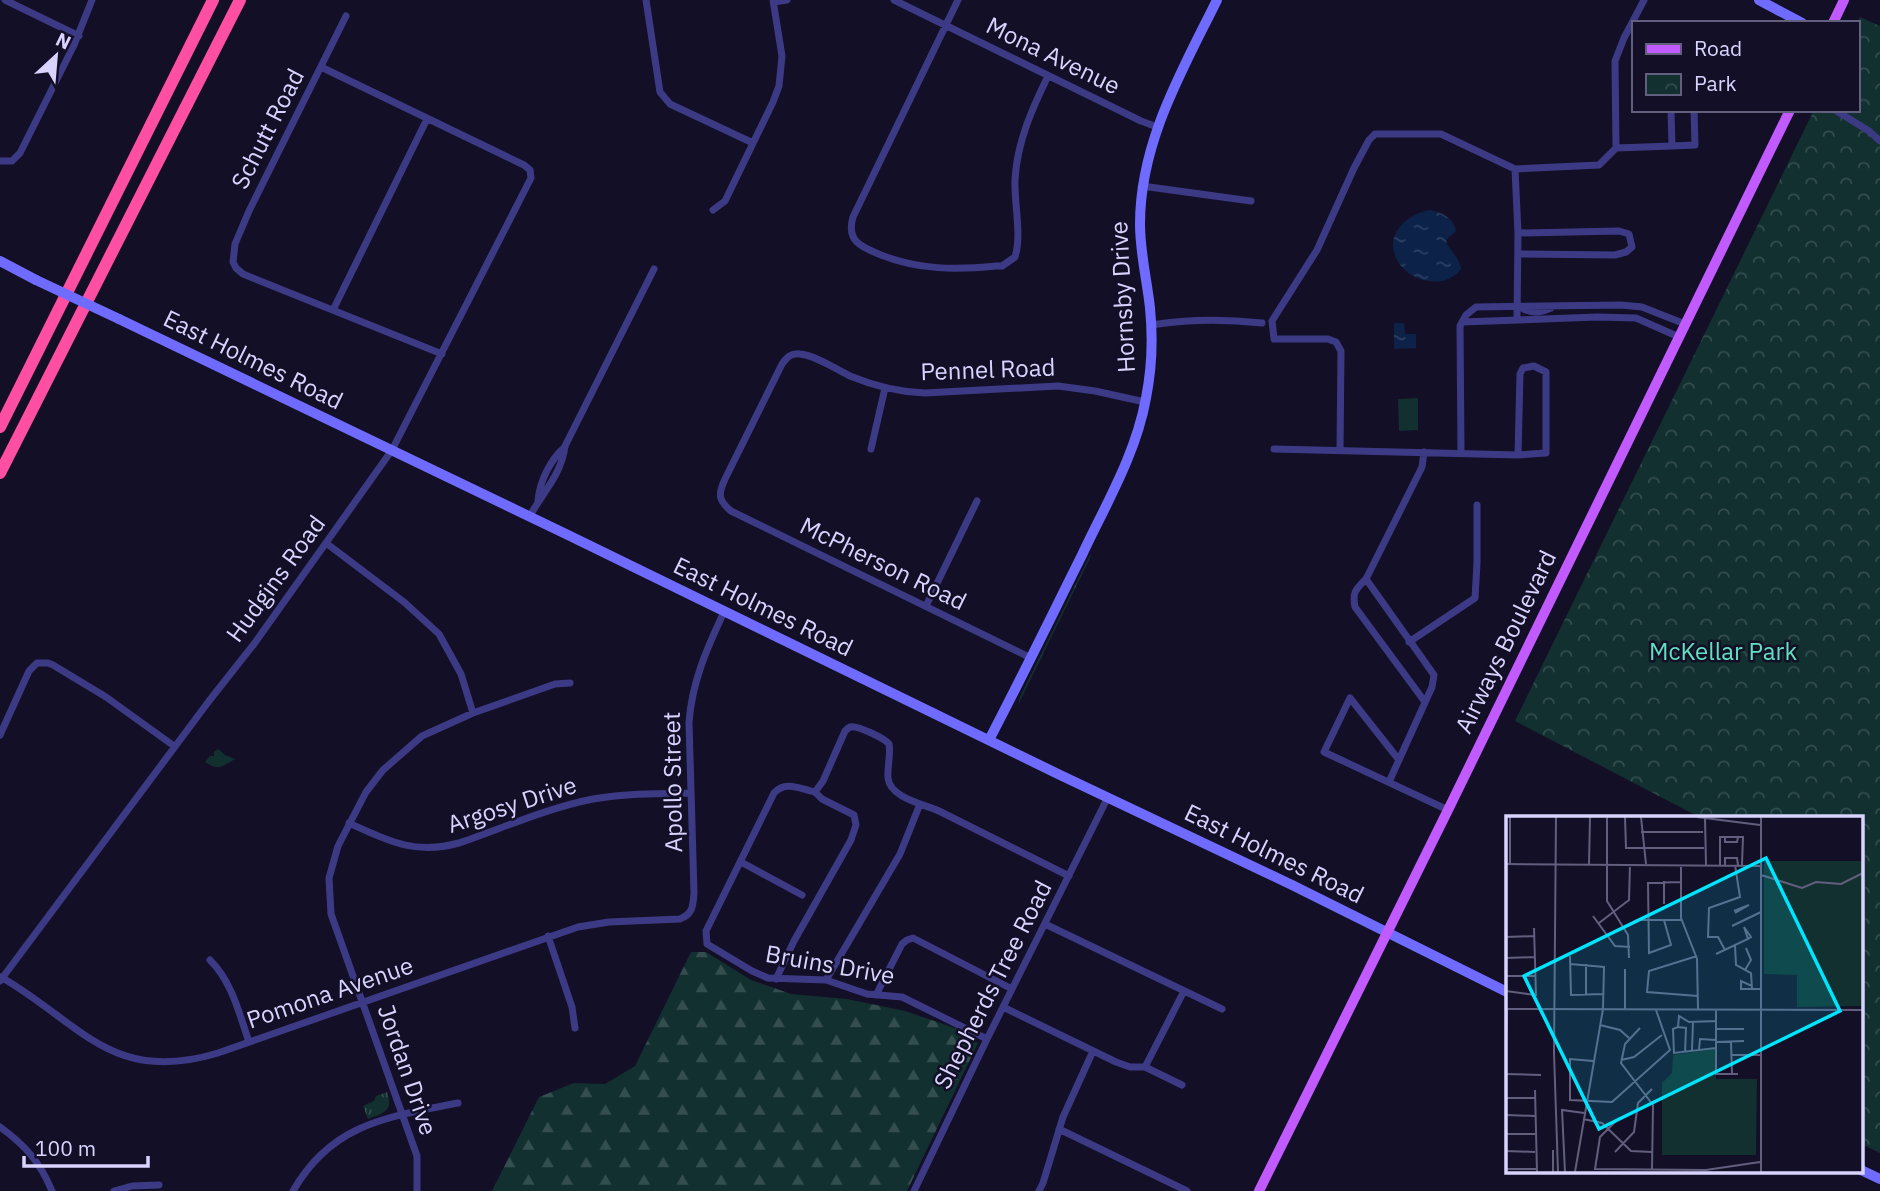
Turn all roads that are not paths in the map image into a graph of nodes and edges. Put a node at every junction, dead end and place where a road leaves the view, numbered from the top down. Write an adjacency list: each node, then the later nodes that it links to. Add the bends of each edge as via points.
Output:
1 (5, 0): 20 (street)
2 (92, 0): 20 (street)
3 (213, 0): 53 (highway)
4 (240, 0): 61 (highway)
5 (646, 0): 30 (street, via 662,96)
6 (787, 0): 13 (street)
7 (894, 0): 19 (street, Mona Avenue)
8 (958, 0): 19 (street)
9 (1217, 0): 28 (main road, Hornsby Drive)
10 (1644, 0): 15 (street)
11 (1759, 0): 16 (main road)
12 (1844, 0): 17 (main road)
13 (774, 1): 30 (street, via 781,72 776,97)
14 (346, 16): 21 (street, Schutt Road)
15 (1633, 21)
16 (1798, 21)
17 (1834, 21)
18 (1632, 23): 32 (street, via 1615,61)
19 (946, 26): 22 (street, Mona Avenue); 22 (street, via 853,216 852,235 862,246 913,265 958,269 996,267 1015,257 1015,177 1021,139)
20 (79, 36): 33 (street, via 20,153 12,161)
21 (321, 67): 27 (street); 43 (street, Schutt Road, via 249,211 233,262 243,274)
22 (1048, 76): 28 (street, Mona Avenue)
23 (1671, 112): 31 (street)
24 (1694, 112): 31 (street, via 1695,145)
25 (1789, 112): 47 (main road, Airways Boulevard)
26 (1838, 112): 29 (street)
27 (427, 118): 43 (street); 50 (street, Hudgins Road, via 524,165 531,178)
28 (1157, 127): 35 (main road, Hornsby Drive)
29 (1880, 141)
30 (753, 143): 37 (street, via 725,201)
31 (1671, 146): 32 (street)
32 (1616, 148): 34 (street, via 1599,166)
33 (0, 161)
34 (1514, 169): 38 (street); 57 (street, via 1441,135 1375,134 1370,140 1317,250 1272,321 1273,339 1328,339 1341,351)
35 (1142, 186): 36 (street); 48 (main road, Hornsby Drive, via 1140,227)
36 (1251, 201)
37 (713, 210)
38 (1518, 233): 39 (street); 39 (street, via 1619,231 1629,234 1632,247 1615,255)
39 (1518, 254): 42 (street)
40 (0, 261): 56 (main road, East Holmes Road, bridge)
41 (654, 269): 65 (street, via 565,446 547,492)
42 (1519, 307): 44 (street); 45 (street, via 1476,307); 47 (street, via 1622,304)
43 (333, 310): 50 (street)
44 (1517, 319): 45 (street); 49 (street, via 1636,318)
45 (1462, 322): 59 (street)
46 (1262, 323): 48 (street, via 1200,320)
47 (1685, 324): 49 (main road, Airways Boulevard)
48 (1151, 325): 52 (main road, Hornsby Drive)
49 (1679, 337): 84 (main road, Airways Boulevard)
50 (442, 354): 56 (street, Hudgins Road)
51 (885, 388): 52 (street, Pennel Road, via 925,393 1058,386); 54 (street); 62 (street, Pennel Road, via 807,355 789,356 725,478)
52 (1145, 402): 71 (main road, Hornsby Drive, via 1133,447)
53 (0, 427)
54 (871, 449)
55 (1274, 449): 57 (street)
56 (392, 450): 65 (main road, East Holmes Road); 66 (street, Hudgins Road)
57 (1340, 450): 58 (street)
58 (1424, 452): 59 (street); 67 (street, via 1422,467)
59 (1461, 453): 60 (street)
60 (1518, 454): 60 (street, via 1520,374 1523,368 1534,366 1546,372 1546,453)
61 (0, 473)
62 (721, 500): 68 (street, McPherson Road, via 731,511)
63 (977, 501): 68 (street)
64 (1477, 505): 70 (street, via 1475,598)
65 (530, 516): 69 (main road, East Holmes Road)
66 (326, 543): 74 (street, via 404,601 439,634 461,674); 77 (street, Hudgins Road)
67 (1366, 579): 70 (street); 73 (street, via 1353,597 1355,607)
68 (926, 606): 71 (street, McPherson Road)
69 (724, 612): 76 (main road, East Holmes Road); 81 (street, Apollo Street, via 692,694)
70 (1409, 642): 73 (street, via 1434,675)
71 (1031, 658): 76 (main road, Hornsby Drive)
72 (570, 683): 74 (street, Jordan Drive)
73 (1425, 702): 78 (street)
74 (473, 713): 85 (street, Jordan Drive, via 422,736 383,770)
75 (0, 735): 77 (street, via 29,671 41,663 90,686)
76 (989, 740): 82 (main road, East Holmes Road)
77 (174, 746): 94 (street, Hudgins Road)
78 (1399, 760): 79 (street); 79 (street, via 1350,698 1324,752)
79 (1389, 782): 84 (street)
80 (815, 792): 83 (street, via 845,731 854,727 889,744 890,785); 86 (street, via 786,785 777,789); 95 (street, via 854,815 856,825)
81 (691, 793): 85 (street, Argosy Drive, via 592,799 440,848 402,845); 89 (street, Apollo Street, via 694,893)
82 (1108, 797): 87 (street, Shepherds Tree Road); 91 (main road, East Holmes Road)
83 (920, 804): 87 (street); 96 (street, via 900,854)
84 (1448, 810): 91 (main road, Airways Boulevard)
85 (349, 823): 101 (street, Jordan Drive, via 333,859 329,896)
86 (741, 862): 88 (street); 95 (street, Bruins Drive, via 706,930 707,944 752,971)
87 (1069, 876): 90 (street, Shepherds Tree Road)
88 (802, 895)
89 (690, 914): 92 (street, Pomona Avenue, via 680,919 599,923)
90 (1045, 924): 97 (street, Shepherds Tree Road); 98 (street)
91 (1387, 931): 99 (main road, East Holmes Road); 124 (main road, Airways Boulevard)
92 (548, 936): 101 (street, Pomona Avenue); 104 (street)
93 (210, 960): 106 (street, via 231,992)
94 (1, 978): 106 (street, Pomona Avenue, via 99,1045 138,1059 188,1060)
95 (776, 979): 96 (street, Bruins Drive)
96 (826, 980): 100 (street, Bruins Drive)
97 (1012, 989): 100 (street, via 913,938 902,944); 102 (street, Shepherds Tree Road)
98 (1184, 991): 103 (street); 108 (street)
99 (1506, 991)
100 (876, 995): 105 (street, Bruins Drive, via 909,999)
101 (362, 1002): 106 (street, Pomona Avenue); 111 (street, Jordan Drive)
102 (1003, 1007): 105 (street, Shepherds Tree Road); 107 (street)
103 (1222, 1009)
104 (575, 1028)
105 (987, 1039): 121 (street, Shepherds Tree Road)
106 (250, 1042)
107 (1093, 1051): 108 (street, via 1130,1067); 113 (street)
108 (1145, 1068): 109 (street)
109 (1182, 1085)
110 (458, 1103): 111 (street)
111 (402, 1114): 119 (street, via 337,1141 310,1164); 120 (street, Jordan Drive, via 417,1156)
112 (0, 1127): 117 (street, via 33,1156)
113 (1059, 1129): 122 (street); 123 (street)
114 (1862, 1170): 115 (main road)
115 (1880, 1179)
116 (159, 1185): 118 (street)
117 (52, 1191)
118 (114, 1191)
119 (293, 1191)
120 (417, 1191)
121 (914, 1191)
122 (1039, 1191)
123 (1187, 1191)
124 (1259, 1191)

